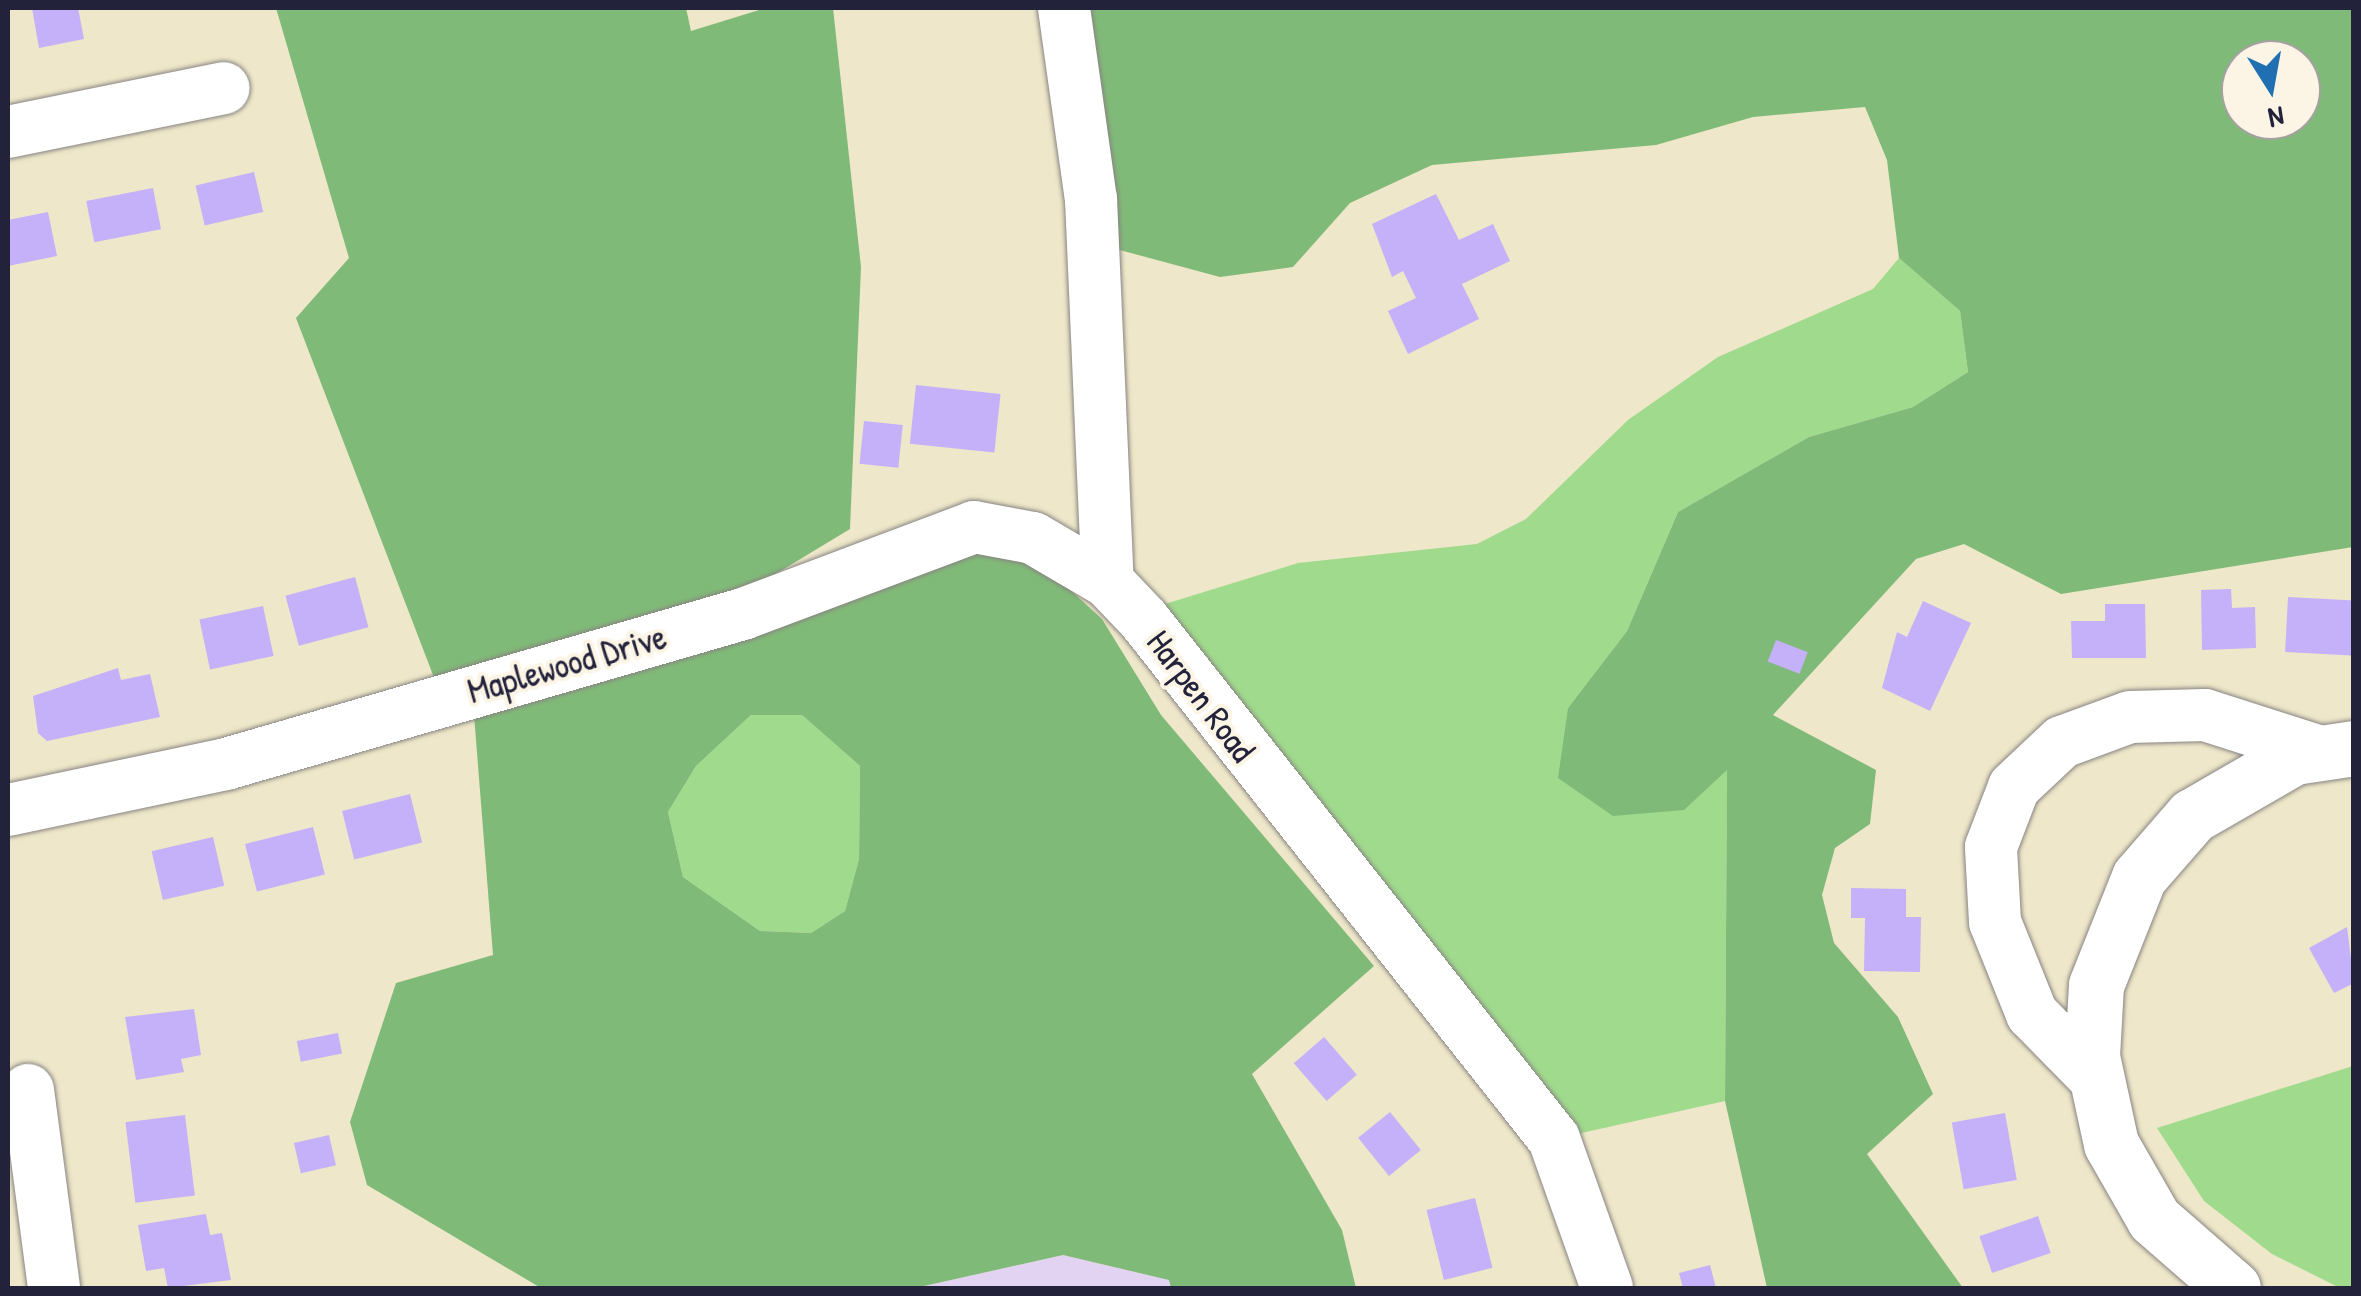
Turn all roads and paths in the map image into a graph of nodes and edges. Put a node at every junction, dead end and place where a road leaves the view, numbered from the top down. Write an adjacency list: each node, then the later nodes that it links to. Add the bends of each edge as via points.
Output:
1 (1064, 8): 4 (street, via 1091,199)
2 (224, 88): 3 (street)
3 (8, 132)
4 (1108, 582): 6 (street, Maplewood Drive, via 1033,538 974,526 726,619 226,764); 10 (street, Harpen Road, via 1554,1139)
5 (2336, 749): 7 (main road, via 2229,789 2139,877 2096,985); 7 (street, via 2205,715 2130,716 2062,742 2014,787 1991,848 1995,922 2032,1014)
6 (8, 810)
7 (2095, 1078): 11 (main road, via 2112,1144 2154,1219)
8 (28, 1090): 9 (street)
9 (54, 1288)
10 (1607, 1288)
11 (2233, 1288)

